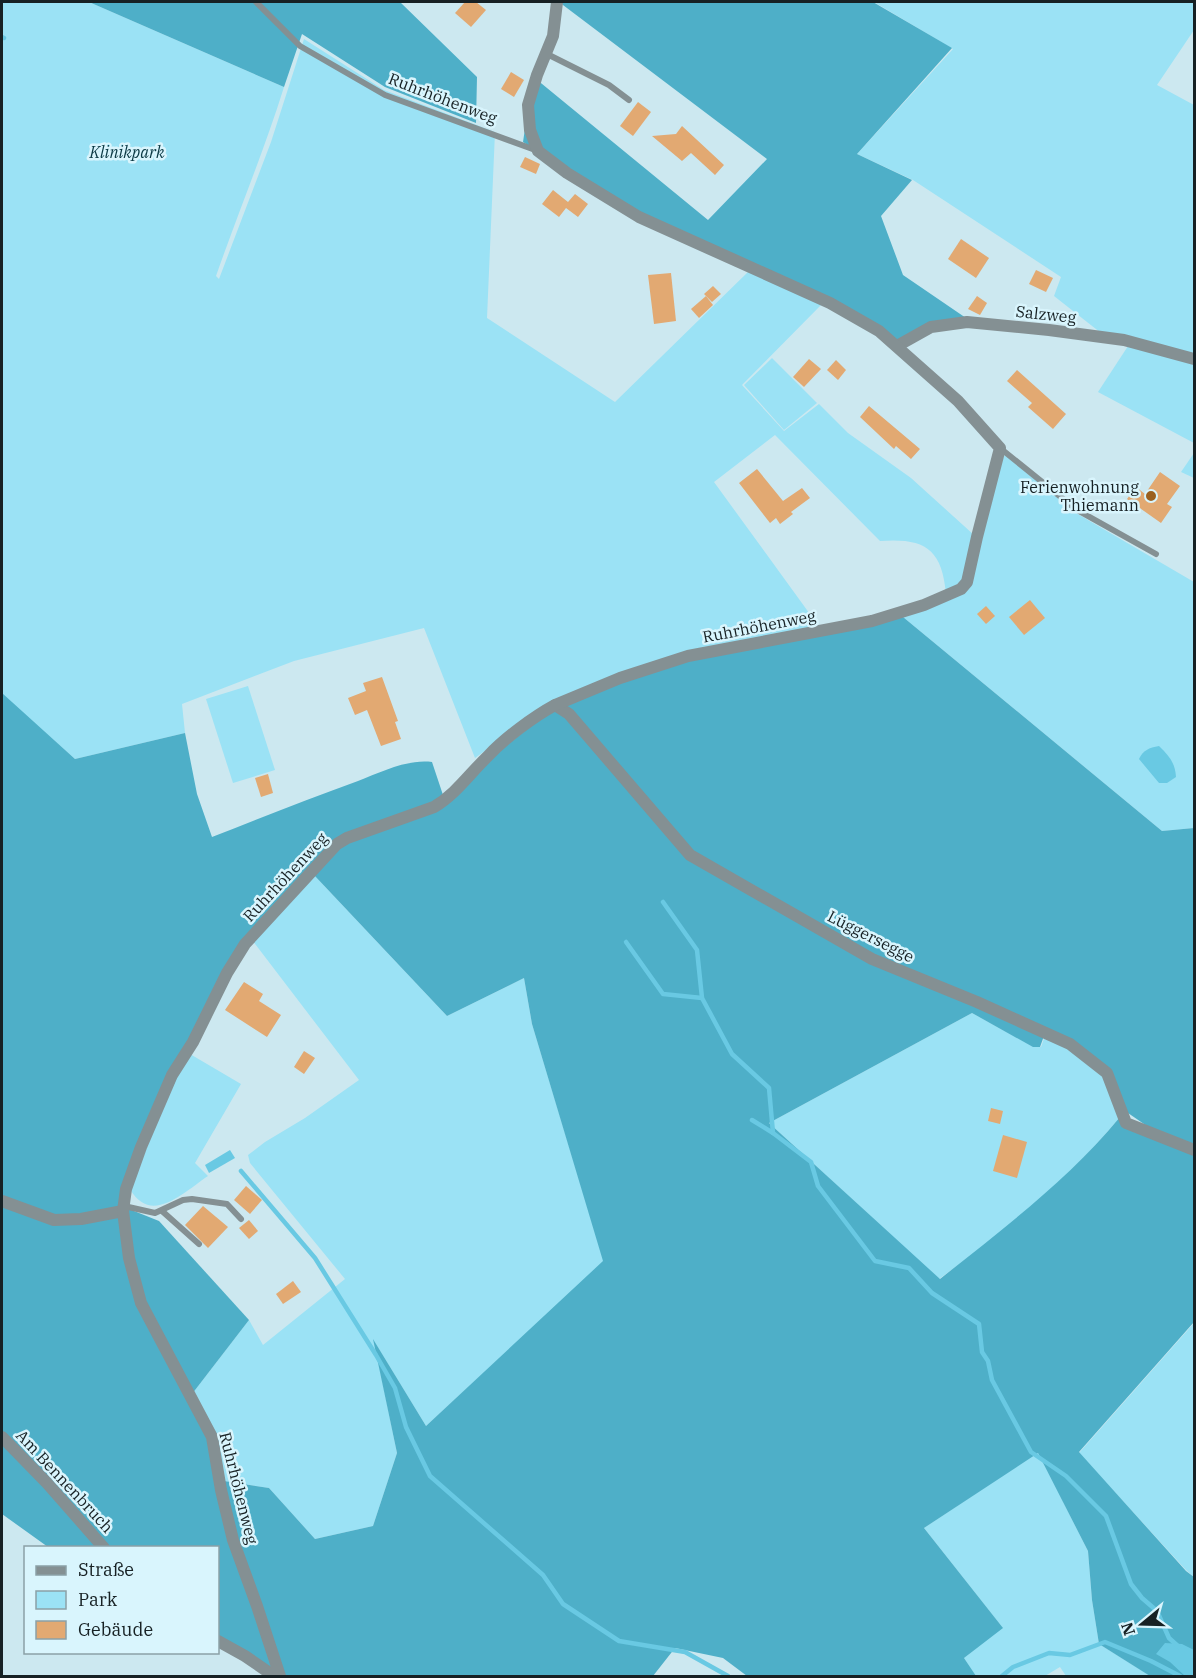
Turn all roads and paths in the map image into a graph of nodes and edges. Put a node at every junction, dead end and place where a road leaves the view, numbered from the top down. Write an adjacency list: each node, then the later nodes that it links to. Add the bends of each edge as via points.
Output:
1 (256, 2): 5 (lane, Ruhrhöhenweg, via 300,46 385,95)
2 (557, 2): 3 (street)
3 (547, 54): 4 (lane, via 609,85); 5 (street, via 528,105 530,130)
4 (629, 100)
5 (538, 151): 6 (street, Ruhrhöhenweg, via 639,218 830,303)
6 (897, 346): 7 (street, Salzweg, via 931,327 967,322 1124,340); 8 (street, Ruhrhöhenweg, via 958,401)
7 (1194, 360)
8 (1000, 448): 9 (lane, via 1077,510); 10 (street, Ruhrhöhenweg, via 967,582 961,589 895,615 688,656)
9 (1156, 554)
10 (555, 705): 11 (street, Lüggersegge, via 577,722 690,855 872,959 1070,1044 1107,1074 1126,1123); 13 (street, Ruhrhöhenweg, via 490,753 446,800 337,844 245,944 172,1075 141,1147)
11 (1194, 1150)
12 (2, 1201): 13 (street, via 54,1220 81,1219)
13 (123, 1208): 14 (lane); 21 (street, Ruhrhöhenweg, via 129,1258 141,1303 212,1437 233,1540)
14 (162, 1211): 15 (lane, via 192,1199 227,1204); 16 (lane)
15 (241, 1219)
16 (199, 1244)
17 (2, 1437): 18 (street, Am Bennenbruch)
18 (102, 1546)
19 (219, 1642): 20 (street)
20 (274, 1677)
21 (280, 1677)

